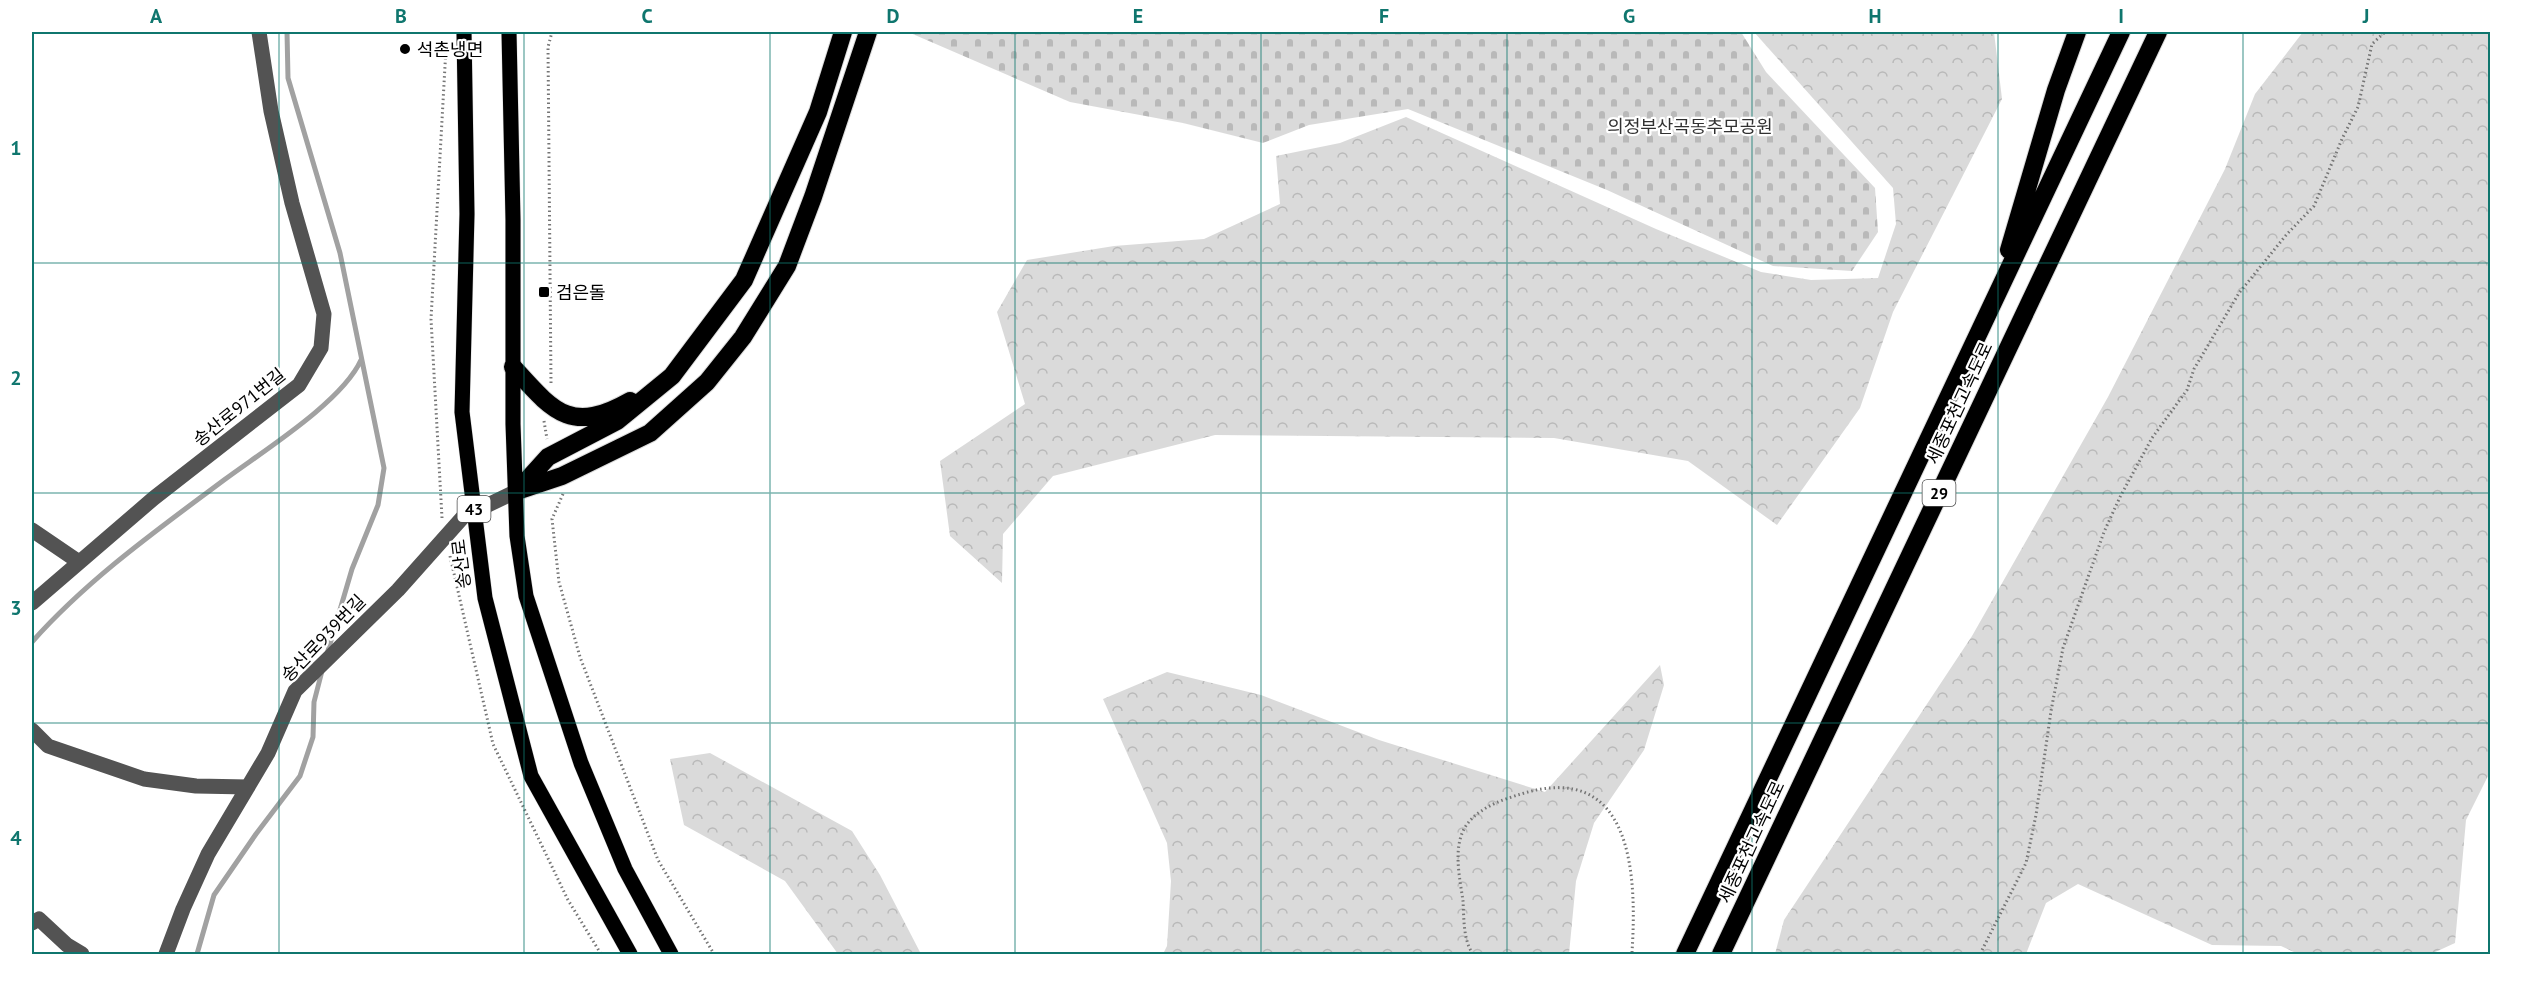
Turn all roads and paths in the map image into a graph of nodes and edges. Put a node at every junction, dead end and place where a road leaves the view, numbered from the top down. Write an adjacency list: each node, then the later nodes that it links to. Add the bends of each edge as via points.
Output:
1 (259, 32): 20 (street, 송산로971번길, via 271,111 292,203 324,314 321,348 300,385 154,498)
2 (464, 32): 18 (main road, 송산로 / 43, via 467,214 462,412)
3 (508, 32): 12 (main road, 43)
4 (552, 32): 14 (path, via 548,47 551,381)
5 (843, 32): 13 (highway, via 818,112 744,280)
6 (868, 32): 16 (highway, via 787,266 743,337 707,382 650,433)
7 (2077, 32): 11 (highway)
8 (2121, 32): 11 (highway, 세종포천고속도로 / 29)
9 (2158, 32): 34 (highway, 세종포천고속도로 / 29)
10 (2385, 32): 35 (path, via 2372,44 2358,107 2314,206 2239,293 2194,369 2187,390 2152,438 2120,497 2063,648 2026,863)
11 (1991, 309): 33 (highway, 세종포천고속도로 / 29)
12 (513, 367): 14 (highway); 17 (main road, 43)
13 (663, 383): 14 (highway, via 618,408 584,419 561,414); 15 (highway, via 617,421)
14 (547, 403): 15 (path, via 543,420)
15 (551, 456): 17 (highway)
16 (557, 478): 17 (highway); 30 (path, via 564,496 552,519 559,582 580,657 658,860)
17 (517, 491): 18 (street, 송산로939번길); 29 (main road, 43, via 517,536 526,596 554,684 581,763 625,869)
18 (474, 512): 23 (street, 송산로939번길, via 463,517 382,606 295,691 268,753); 28 (main road, 송산로 / 43, via 485,598 531,776)
19 (32, 530): 20 (street)
20 (79, 562): 21 (street, 송산로971번길)
21 (32, 603)
22 (32, 730): 23 (street, via 48,746 144,780)
23 (248, 787): 27 (street, 송산로939번길, via 208,854)
24 (32, 923): 25 (street, via 39,919)
25 (65, 950): 26 (street)
26 (82, 954)
27 (166, 954)
28 (630, 954)
29 (671, 954)
30 (714, 954)
31 (1473, 954): 32 (path, via 1466,938 1459,868 1460,840 1465,828 1481,812 1504,799 1532,790 1568,788 1599,800 1620,828 1632,883 1633,934)
32 (1629, 954)
33 (1685, 954)
34 (1720, 954)
35 (1980, 954)

